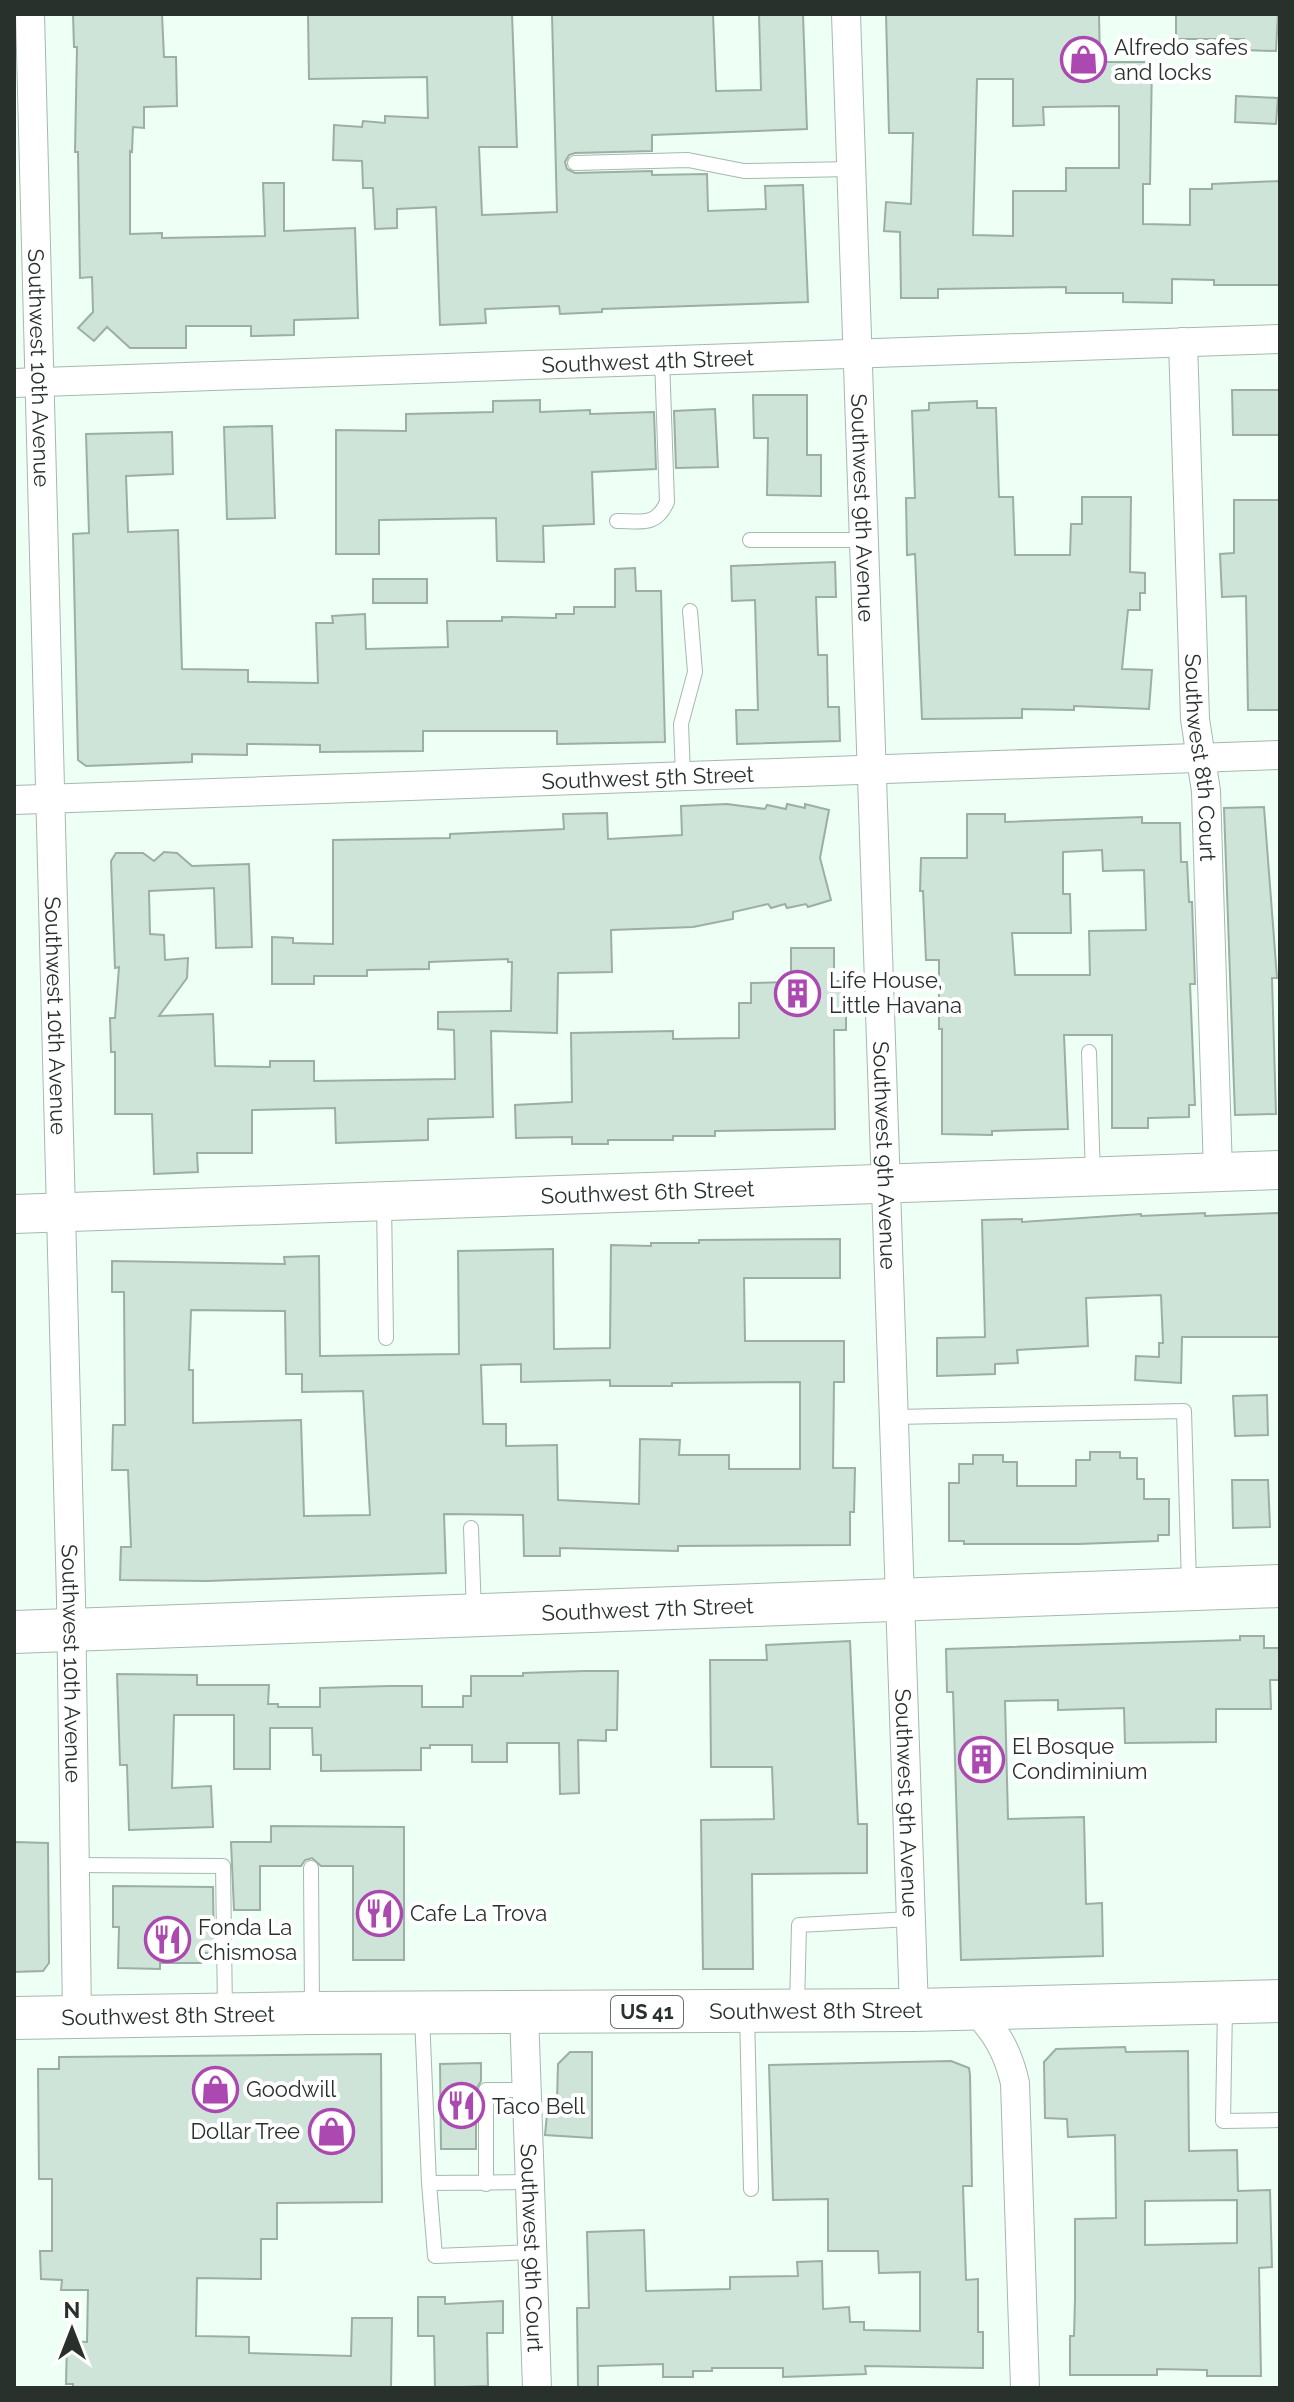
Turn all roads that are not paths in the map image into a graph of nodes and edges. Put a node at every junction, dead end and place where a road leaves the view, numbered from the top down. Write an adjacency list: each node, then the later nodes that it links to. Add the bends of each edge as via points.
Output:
1 (30, 14): 9 (street, Southwest 10th Avenue)
2 (846, 14): 4 (street, Southwest 9th Avenue)
3 (575, 163): 4 (lane, via 688,160 744,171)
4 (852, 169): 7 (street, Southwest 9th Avenue)
5 (1280, 339): 6 (street, Southwest 4th Street)
6 (1183, 342): 7 (street, Southwest 4th Street); 15 (street, Southwest 8th Court)
7 (858, 354): 8 (street, Southwest 4th Street); 12 (street, Southwest 9th Avenue)
8 (662, 359): 9 (street, Southwest 4th Street); 10 (lane, via 667,502 654,520)
9 (28, 382): 18 (street, Southwest 10th Avenue)
10 (617, 521)
11 (750, 540): 12 (lane)
12 (864, 540): 16 (street, Southwest 9th Avenue)
13 (690, 611): 17 (lane, via 695,672 681,724)
14 (1280, 755): 15 (street, Southwest 5th Street)
15 (1200, 758): 16 (street, Southwest 5th Street); 22 (street, Southwest 8th Court, via 1206,791)
16 (872, 769): 17 (street, Southwest 5th Street); 24 (street, Southwest 9th Avenue)
17 (683, 775): 18 (street, Southwest 5th Street)
18 (50, 799): 19 (street, Southwest 5th Street); 26 (street, Southwest 10th Avenue)
19 (14, 800)
20 (1089, 1052): 23 (lane)
21 (1280, 1170): 22 (street, Southwest 6th Street)
22 (1218, 1172): 23 (street, Southwest 6th Street)
23 (1093, 1177): 24 (street, Southwest 6th Street)
24 (887, 1183): 25 (street, Southwest 6th Street); 29 (street, Southwest 9th Avenue)
25 (384, 1200): 26 (street, Southwest 6th Street); 28 (lane)
26 (61, 1212): 27 (street, Southwest 6th Street); 35 (street, Southwest 10th Avenue)
27 (14, 1214)
28 (386, 1338)
29 (894, 1417): 32 (lane, via 1184,1411); 33 (street, Southwest 9th Avenue)
30 (471, 1528): 34 (lane)
31 (1280, 1586): 32 (main road, Southwest 7th Street)
32 (1190, 1589): 33 (main road, Southwest 7th Street)
33 (898, 1599): 34 (main road, Southwest 7th Street); 39 (street, Southwest 9th Avenue)
34 (474, 1614): 35 (main road, Southwest 7th Street)
35 (71, 1630): 36 (main road, Southwest 7th Street); 37 (street, Southwest 10th Avenue)
36 (14, 1632)
37 (74, 1865): 49 (lane, via 223,1866); 50 (street, Southwest 10th Avenue)
38 (311, 1868): 47 (lane)
39 (911, 1919): 43 (street, Southwest 9th Avenue); 46 (lane, via 799,1925)
40 (1280, 2001): 41 (main road, Southwest 8th Street / US 41)
41 (1225, 2003): 42 (main road, Southwest 8th Street / US 41); 53 (lane, via 1223,2121)
42 (974, 2009): 43 (main road, Southwest 8th Street / US 41); 60 (street, via 1002,2043 1015,2083)
43 (914, 2010): 46 (main road, Southwest 8th Street / US 41)
44 (422, 2012): 45 (main road, Southwest 8th Street / US 41); 47 (main road, Southwest 8th Street / US 41); 55 (lane)
45 (524, 2012): 48 (main road, Southwest 8th Street / US 41); 52 (street, Southwest 9th Court)
46 (797, 2012): 48 (main road, Southwest 8th Street / US 41)
47 (312, 2013): 49 (main road, Southwest 8th Street / US 41)
48 (747, 2013): 57 (lane)
49 (225, 2014): 50 (main road, Southwest 8th Street / US 41)
50 (77, 2016): 51 (main road, Southwest 8th Street / US 41)
51 (14, 2018)
52 (527, 2090): 54 (street, Southwest 9th Court); 56 (lane, via 486,2090)
53 (1280, 2120)
54 (529, 2182): 56 (lane); 58 (street, Southwest 9th Court)
55 (429, 2183): 56 (lane); 58 (lane, via 435,2256)
56 (486, 2184)
57 (751, 2189)
58 (532, 2252): 59 (street, Southwest 9th Court)
59 (537, 2388)
60 (1025, 2388)

